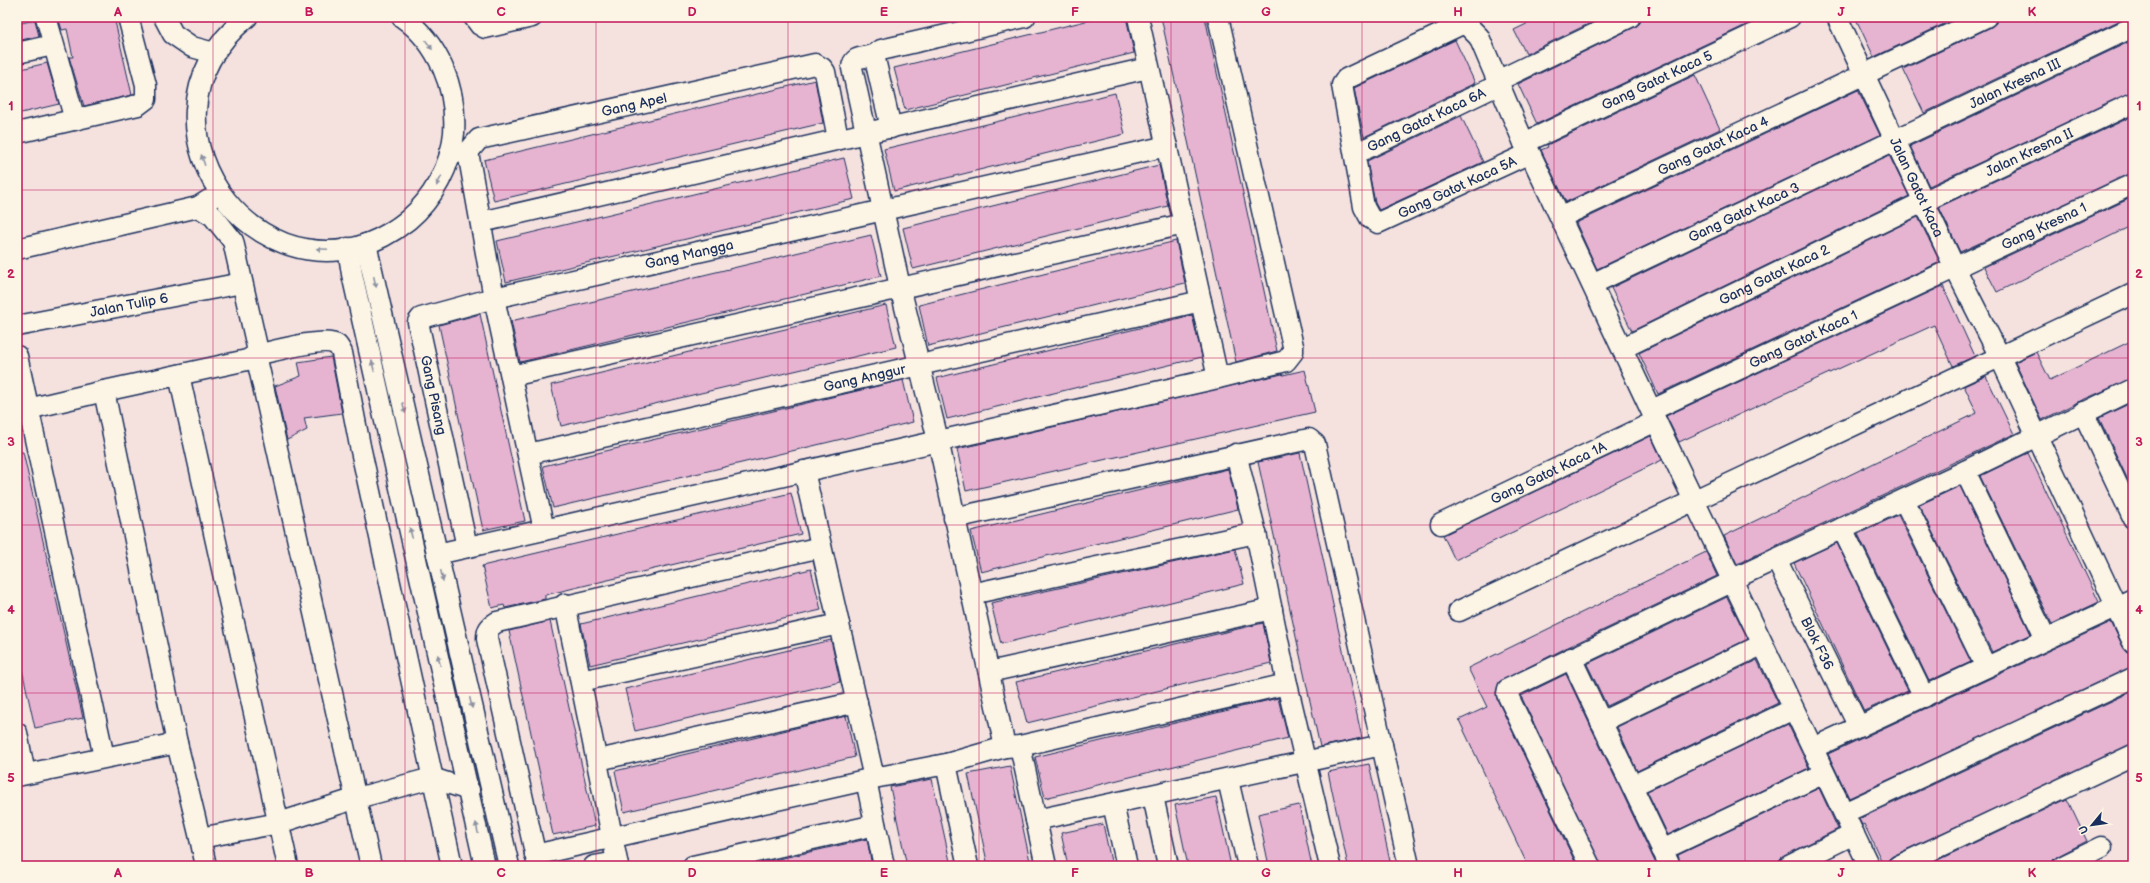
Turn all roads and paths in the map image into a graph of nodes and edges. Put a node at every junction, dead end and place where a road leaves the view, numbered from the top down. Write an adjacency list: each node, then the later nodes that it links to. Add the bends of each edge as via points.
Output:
1 (46, 17): 16 (street)
2 (128, 17): 24 (street, via 146,86 146,99 138,105)
3 (164, 17): 17 (street, via 173,34 192,47)
4 (247, 17): 17 (street, via 224,38)
5 (474, 17): 6 (street, via 485,28)
6 (532, 17)
7 (1025, 17): 19 (street, via 881,50)
8 (1138, 17): 20 (street)
9 (1218, 17): 59 (street, via 1293,352 1286,361)
10 (1630, 17): 22 (street, Gang Gatot Kaca 6A)
11 (1790, 17): 31 (street, Gang Gatot Kaca 5)
12 (1837, 17): 21 (street, Jalan Gatot Kaca)
13 (1986, 17): 21 (street, Gang Gatot Kaca 4)
14 (405, 18): 32 (street, one-way to 32, via 431,47 448,80)
15 (2133, 28): 29 (street, Jalan Kresna III)
16 (53, 46): 18 (street); 24 (street)
17 (214, 53): 35 (street, one-way to 17, via 202,160 196,124 200,88)
18 (17, 54)
19 (874, 55): 25 (street); 27 (street, via 856,58 852,62)
20 (1148, 68): 25 (street); 30 (street)
21 (1865, 74): 29 (street, Jalan Gatot Kaca); 39 (street, Gang Gatot Kaca 4)
22 (1498, 83): 31 (street); 33 (street, Gang Gatot Kaca 6A); 33 (street, via 1479,37 1468,26 1462,24 1346,78 1342,92)
23 (2133, 104): 36 (street, Jalan Kresna II)
24 (75, 120): 26 (street)
25 (891, 128): 27 (street)
26 (17, 132)
27 (867, 133): 28 (street); 38 (street)
28 (838, 139): 32 (street, Gang Apel, via 824,72 815,64 479,139); 40 (street)
29 (1896, 140): 36 (street, Jalan Gatot Kaca); 46 (street, Gang Gatot Kaca 3)
30 (1167, 146): 38 (street, Gang Mangga); 41 (street)
31 (1527, 148): 33 (street, Gang Gatot Kaca 5A, via 1378,223 1364,207); 39 (street)
32 (459, 153): 40 (street); 42 (street, one-way to 42, via 413,216 399,227)
33 (1355, 154)
34 (2133, 184): 44 (street, Gang Kresna 1)
35 (219, 193): 37 (street); 42 (street, one-way to 35, via 311,249 276,240 244,221)
36 (1925, 201): 44 (street, Jalan Gatot Kaca); 52 (street, Gang Gatot Kaca 2)
37 (198, 207): 43 (street); 45 (street, via 213,216 233,241)
38 (884, 210): 47 (street); 49 (street, Gang Mangga)
39 (1561, 217): 46 (street)
40 (481, 222): 49 (street)
41 (1184, 224): 47 (street); 50 (street)
42 (357, 246): 67 (street, one-way to 42); 83 (street, one-way to 83)
43 (17, 249)
44 (1956, 268): 54 (street, Jalan Gatot Kaca); 64 (street, Gang Gatot Kaca 1)
45 (242, 283): 51 (street, Jalan Tulip 6); 53 (street, via 257,347)
46 (1592, 284): 52 (street)
47 (900, 287): 56 (street); 58 (street)
48 (2133, 294): 54 (street)
49 (494, 298): 58 (street); 81 (street, Gang Pisang, via 421,318 418,322)
50 (1201, 301): 56 (street, Gang Anggur); 59 (street)
51 (17, 326)
52 (1623, 348): 64 (street)
53 (256, 355): 57 (street, via 247,360); 68 (street, via 314,343 329,342 337,345 342,353); 129 (street)
54 (1999, 355): 65 (street, Jalan Gatot Kaca); 73 (street)
55 (17, 356): 62 (street)
56 (919, 364): 66 (street); 69 (street, Gang Anggur)
57 (178, 375): 61 (street); 135 (street)
58 (511, 376): 69 (street)
59 (1218, 378): 66 (street)
60 (2133, 389): 63 (street)
61 (104, 391): 62 (street); 112 (street)
62 (28, 409): 117 (street)
63 (2083, 412): 65 (street); 76 (street)
64 (1654, 416): 73 (street); 77 (street, Gang Gatot Kaca 1A)
65 (2036, 435): 72 (street); 89 (street, Jalan Gatot Kaca)
66 (938, 440): 71 (street); 75 (street)
67 (390, 441): 68 (street); 93 (street, one-way to 67)
68 (360, 446): 95 (street)
69 (528, 454): 79 (street)
70 (1236, 454): 75 (street); 80 (street); 113 (street, via 1303,439 1309,439 1315,444)
71 (804, 471): 79 (street); 82 (street)
72 (1965, 471): 74 (street); 94 (street)
73 (1694, 500): 85 (street); 91 (street)
74 (1904, 500): 78 (street); 99 (street)
75 (954, 518): 86 (street)
76 (2133, 518)
77 (1441, 524)
78 (1842, 528): 84 (street); 106 (street)
79 (544, 530): 81 (street)
80 (1256, 533): 86 (street); 90 (street)
81 (467, 547): 83 (street)
82 (821, 547): 88 (street); 92 (street)
83 (437, 554): 103 (street, one-way to 103)
84 (1776, 559): 85 (street); 110 (street, Blok F36)
85 (1729, 582): 98 (street); 115 (street)
86 (971, 594): 101 (street)
87 (2133, 599): 89 (street)
88 (565, 604): 100 (street, via 492,625 487,630 487,639); 104 (street)
89 (2115, 607): 94 (street); 96 (street, Jalan Gatot Kaca)
90 (1272, 609): 101 (street); 105 (street)
91 (1459, 611)
92 (839, 624): 104 (street); 107 (street)
93 (433, 633): 95 (street); 127 (street, one-way to 93)
94 (2046, 639): 99 (street)
95 (402, 642): 123 (street)
96 (2133, 642)
97 (1755, 648): 109 (street)
98 (1571, 658): 109 (street); 160 (street, via 1511,686 1507,691)
99 (1986, 667): 106 (street)
100 (493, 672): 103 (street); 131 (street)
101 (989, 672): 114 (street)
102 (2133, 678): 132 (street)
103 (466, 679): 133 (street, one-way to 133)
104 (581, 681): 118 (street)
105 (1287, 684): 114 (street); 119 (street)
106 (1924, 697): 110 (street)
107 (857, 702): 118 (street); 124 (street)
108 (1785, 713): 126 (street)
109 (1601, 722): 126 (street)
110 (1859, 727): 115 (street)
111 (17, 733): 121 (street)
112 (177, 743): 117 (street); 139 (street)
113 (1382, 745): 119 (street); 159 (street)
114 (1012, 747): 120 (street); 134 (street)
115 (1813, 748): 132 (street)
116 (2133, 754): 163 (street)
117 (104, 757): 121 (street)
118 (598, 760): 138 (street)
119 (1307, 763): 125 (street); 158 (street)
120 (946, 764): 124 (street); 153 (street)
121 (21, 775)
122 (1816, 777): 141 (street)
123 (432, 778): 127 (street); 129 (street); 147 (street)
124 (870, 779): 136 (street); 138 (street)
125 (1228, 780): 128 (street); 157 (street)
126 (1632, 786): 141 (street)
127 (469, 790): 148 (street, one-way to 127)
128 (1153, 796): 130 (street); 156 (street)
129 (357, 798): 135 (street); 146 (street)
130 (1113, 804): 134 (street); 155 (street)
131 (525, 811): 133 (street); 142 (street)
132 (1844, 813): 137 (street)
133 (497, 819): 149 (street)
134 (1036, 820): 154 (street)
135 (279, 823): 139 (street); 145 (street)
136 (875, 825): 151 (street); 152 (street)
137 (1854, 834): 161 (street); 162 (street)
138 (613, 837): 142 (street); 143 (street)
139 (200, 838): 144 (street)
140 (2102, 847): 164 (street)
141 (1666, 858)
142 (536, 860)
143 (617, 864): 150 (street)
144 (206, 866)
145 (288, 866)
146 (371, 866)
147 (452, 866)
148 (485, 866)
149 (509, 866)
150 (594, 866)
151 (693, 866)
152 (884, 866)
153 (968, 866)
154 (1046, 866)
155 (1127, 866)
156 (1168, 866)
157 (1248, 866)
158 (1330, 866)
159 (1409, 866)
160 (1590, 866)
161 (1789, 866)
162 (1869, 866)
163 (1898, 866)
164 (2063, 866)

